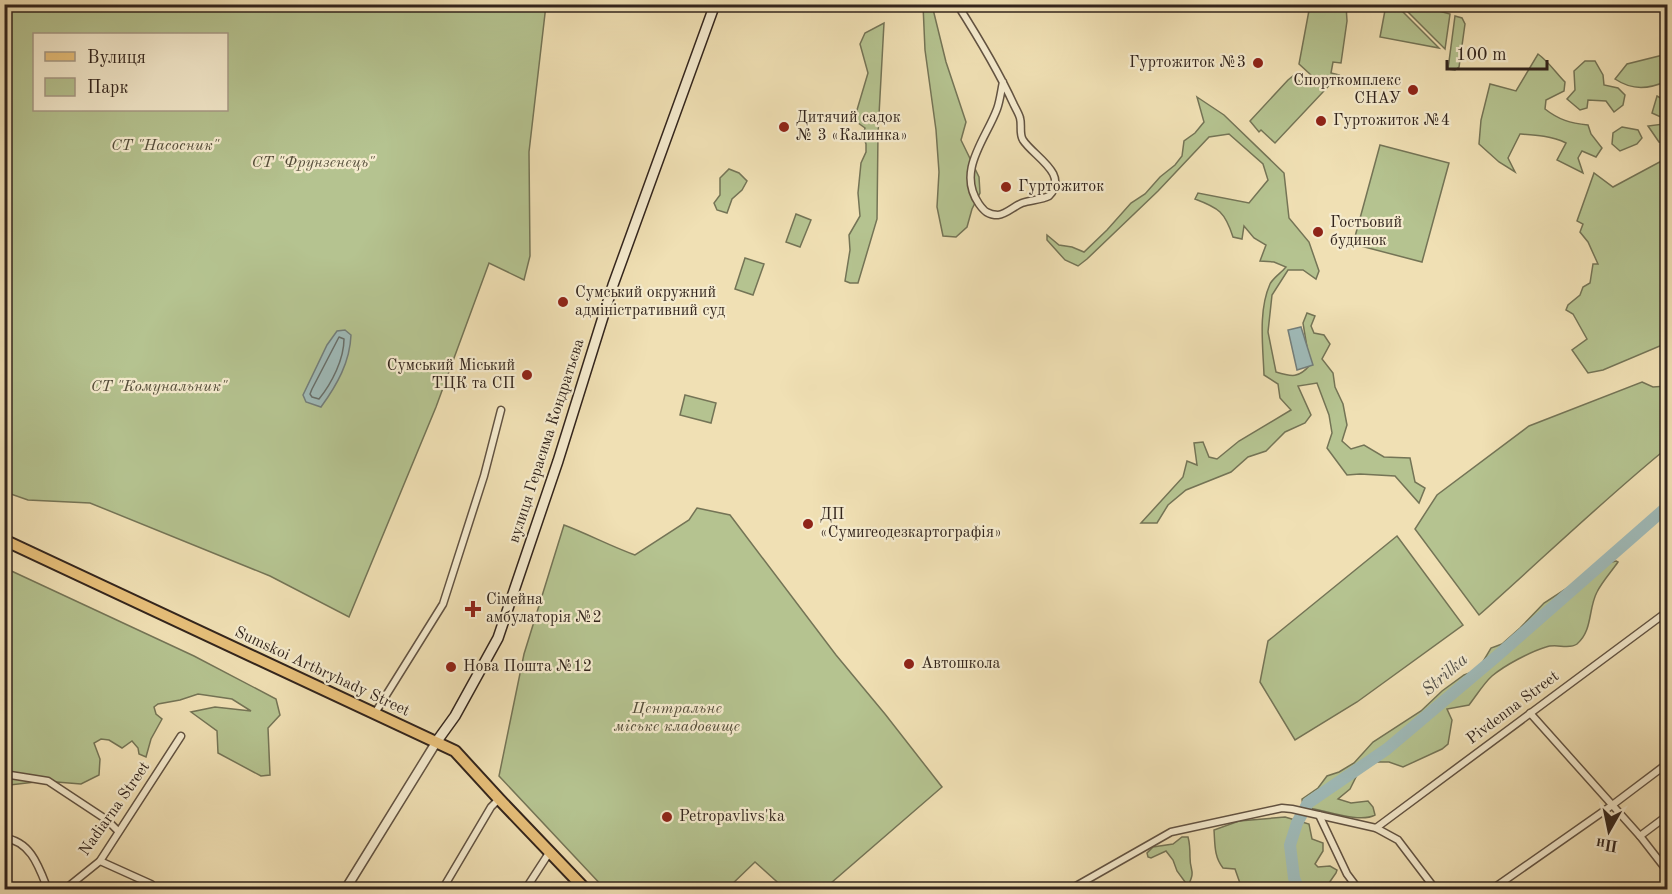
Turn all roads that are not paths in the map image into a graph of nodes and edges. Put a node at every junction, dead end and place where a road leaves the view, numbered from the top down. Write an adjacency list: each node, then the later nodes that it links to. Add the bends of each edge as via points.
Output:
1 (715, 4): 10 (main road, вулиця Герасима Кондратьєва, via 613,285 498,638)
2 (957, 4): 3 (street)
3 (1003, 82): 3 (street, via 997,109 974,154 971,169 976,200 984,211 997,215 1021,203 1049,196 1055,184 1051,170 1021,138 1020,118)
4 (501, 410): 7 (street, via 443,604)
5 (4, 540): 7 (main road, Sumskoi Artbryhady Street)
6 (1668, 611): 8 (street, Pivdenna Street)
7 (375, 713): 10 (main road, Sumskoi Artbryhady Street)
8 (1530, 713): 14 (street); 17 (street, Pivdenna Street)
9 (182, 736): 18 (street, Nadiarna Street)
10 (437, 741): 13 (main road, Sumskoi Artbryhady Street, via 455,751); 27 (street)
11 (1668, 763): 14 (street)
12 (4, 774): 18 (street, via 48,781)
13 (498, 799): 21 (main road, Sumskoi Artbryhady Street); 28 (street)
14 (1611, 806): 19 (street); 34 (street)
15 (1319, 815): 17 (street); 31 (street, via 1292,809 1268,810 1171,832); 32 (street, via 1347,874)
16 (1668, 815): 19 (street)
17 (1376, 828): 33 (street, via 1398,840)
18 (118, 831): 22 (street, Nadiarna Street)
19 (1640, 836): 23 (street)
20 (4, 838): 24 (street, via 25,846)
21 (549, 853): 29 (street); 30 (main road, Sumskoi Artbryhady Street)
22 (100, 861): 25 (street, Nadiarna Street); 26 (street, via 151,884)
23 (1668, 872)
24 (48, 890)
25 (64, 890)
26 (156, 890)
27 (345, 890)
28 (442, 890)
29 (525, 890)
30 (586, 890)
31 (1070, 890)
32 (1359, 890)
33 (1436, 890)
34 (1491, 890)

